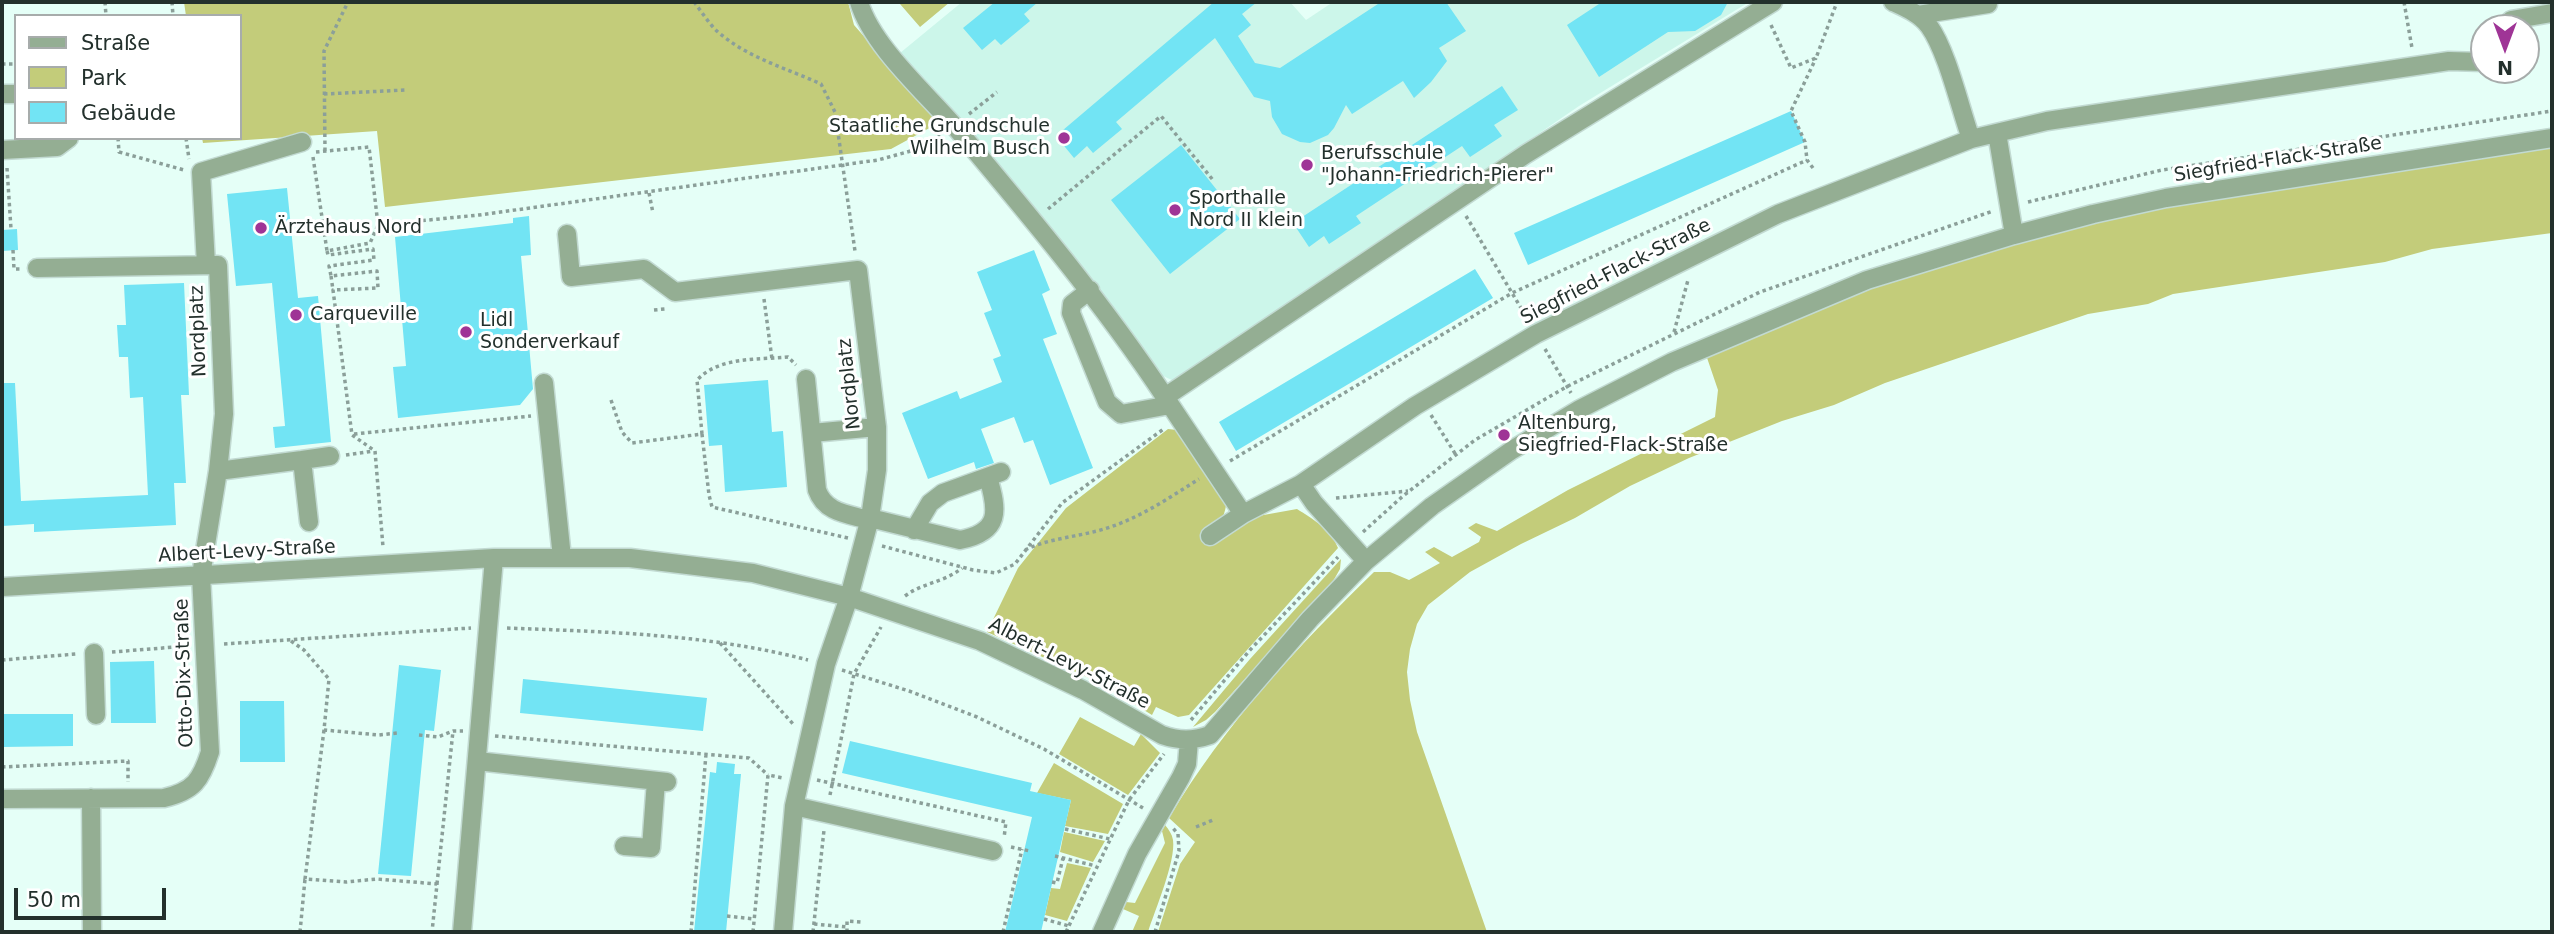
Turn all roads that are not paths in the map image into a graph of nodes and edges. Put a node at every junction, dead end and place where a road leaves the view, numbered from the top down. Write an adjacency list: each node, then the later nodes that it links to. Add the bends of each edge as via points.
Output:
1 (859, 2): 17 (street, via 877,37)
2 (1893, 2): 5 (street)
3 (1768, 4): 20 (street, via 1526,154 1296,308)
4 (1988, 4): 5 (street)
5 (1918, 15): 9 (street, via 1929,26 1945,60)
6 (2470, 62): 7 (street, Siegfried-Flack-Straße, via 2449,61 2047,121)
7 (1997, 133): 9 (street, Siegfried-Flack-Straße); 14 (street)
8 (2552, 138): 14 (street, Siegfried-Flack-Straße, via 2166,198)
9 (1971, 139): 26 (street, Siegfried-Flack-Straße, via 1778,214 1536,334)
10 (66, 140): 12 (street, via 57,147)
11 (302, 142): 15 (street, via 201,172)
12 (4, 150)
13 (567, 234): 21 (street, Nordplatz, via 571,277 644,269 675,292 858,270)
14 (2014, 235): 34 (street, Siegfried-Flack-Straße, via 1867,280 1672,362 1580,409 1462,483)
15 (212, 265): 16 (street, Nordplatz); 25 (street, Nordplatz, via 223,414)
16 (37, 268)
17 (1090, 290): 20 (street); 20 (street, via 1072,304 1070,313 1107,402 1121,414)
18 (806, 379): 22 (street)
19 (544, 383): 33 (street)
20 (1168, 401): 27 (street)
21 (877, 427): 22 (street); 28 (street, Nordplatz, via 877,470)
22 (812, 433): 28 (street, via 821,502)
23 (330, 456): 24 (street)
24 (302, 460): 25 (street); 29 (street)
25 (218, 471): 35 (street, Nordplatz)
26 (1301, 484): 27 (street, Siegfried-Flack-Straße); 34 (street)
27 (1243, 514): 31 (street, Siegfried-Flack-Straße)
28 (869, 519): 30 (street); 37 (street, Nordplatz)
29 (309, 522)
30 (914, 530): 30 (street, via 960,540 988,530 994,518 995,475 943,493 930,503)
31 (1210, 536)
32 (494, 558): 33 (street, Albert-Levy-Straße); 35 (street, Albert-Levy-Straße); 41 (street)
33 (562, 558): 37 (street, Albert-Levy-Straße, via 630,558 753,573)
34 (1366, 561): 40 (street, Siegfried-Flack-Straße, via 1210,735)
35 (201, 575): 36 (street, Albert-Levy-Straße); 42 (street, Otto-Dix-Straße, via 210,752 202,776 182,794 164,798)
36 (2, 587)
37 (849, 597): 40 (street, Albert-Levy-Straße, via 980,641 1083,690 1152,730); 44 (street, via 826,664)
38 (94, 653): 39 (street)
39 (96, 715)
40 (1182, 740): 50 (street, via 1187,764)
41 (477, 761): 45 (street, via 662,781 651,848); 48 (street)
42 (91, 798): 43 (street, Otto-Dix-Straße); 47 (street)
43 (2, 799)
44 (794, 806): 46 (street); 49 (street)
45 (624, 846)
46 (993, 851)
47 (92, 932)
48 (462, 932)
49 (783, 932)
50 (1102, 932)

